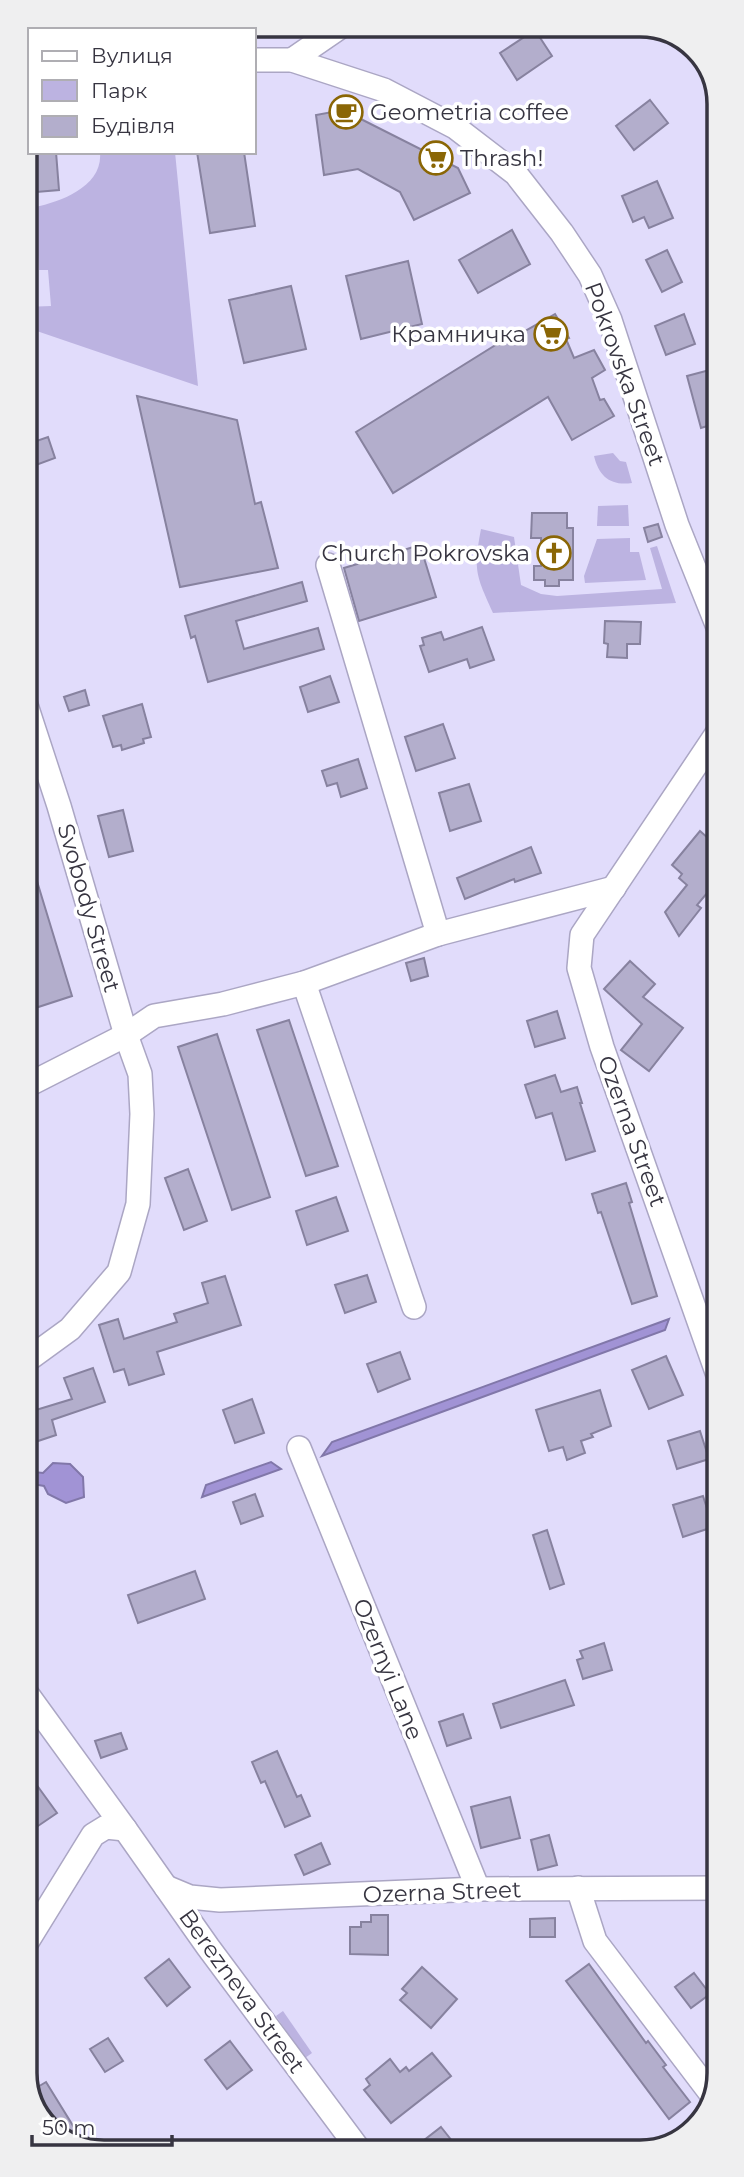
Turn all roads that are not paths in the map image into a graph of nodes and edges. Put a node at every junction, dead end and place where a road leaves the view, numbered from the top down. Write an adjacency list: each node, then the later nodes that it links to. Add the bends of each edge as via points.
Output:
1 (326, 37): 3 (street)
2 (256, 60): 3 (street, Pokrovska Street)
3 (292, 60): 5 (street, Pokrovska Street, via 384,90 455,127 516,174 562,233 590,275 610,320 677,525)
4 (328, 565): 9 (street)
5 (707, 600)
6 (37, 739): 11 (street, Svobody Street)
7 (707, 748): 8 (street, Ozerna Street)
8 (614, 888): 9 (street); 14 (street, Ozerna Street, via 582,935 579,968 602,1047)
9 (438, 934): 10 (street)
10 (304, 983): 11 (street, via 154,1016); 13 (street)
11 (126, 1035): 12 (street); 15 (street, Svobody Street, via 140,1074 142,1114 138,1204 119,1272 70,1328)
12 (37, 1080)
13 (414, 1307)
14 (707, 1344)
15 (37, 1353)
16 (299, 1448): 22 (street, Ozernyi Lane)
17 (37, 1708): 18 (street, Berezneva Street)
18 (125, 1829): 19 (street, Berezneva Street); 23 (street, via 106,1826 93,1835)
19 (166, 1887): 22 (street, Ozerna Street, via 190,1897 220,1900); 25 (street, Berezneva Street)
20 (579, 1888): 21 (street, Ozerna Street); 22 (street, Ozerna Street); 24 (street, via 595,1941)
21 (707, 1888)
22 (478, 1889)
23 (37, 1926)
24 (706, 2087)
25 (352, 2140)

